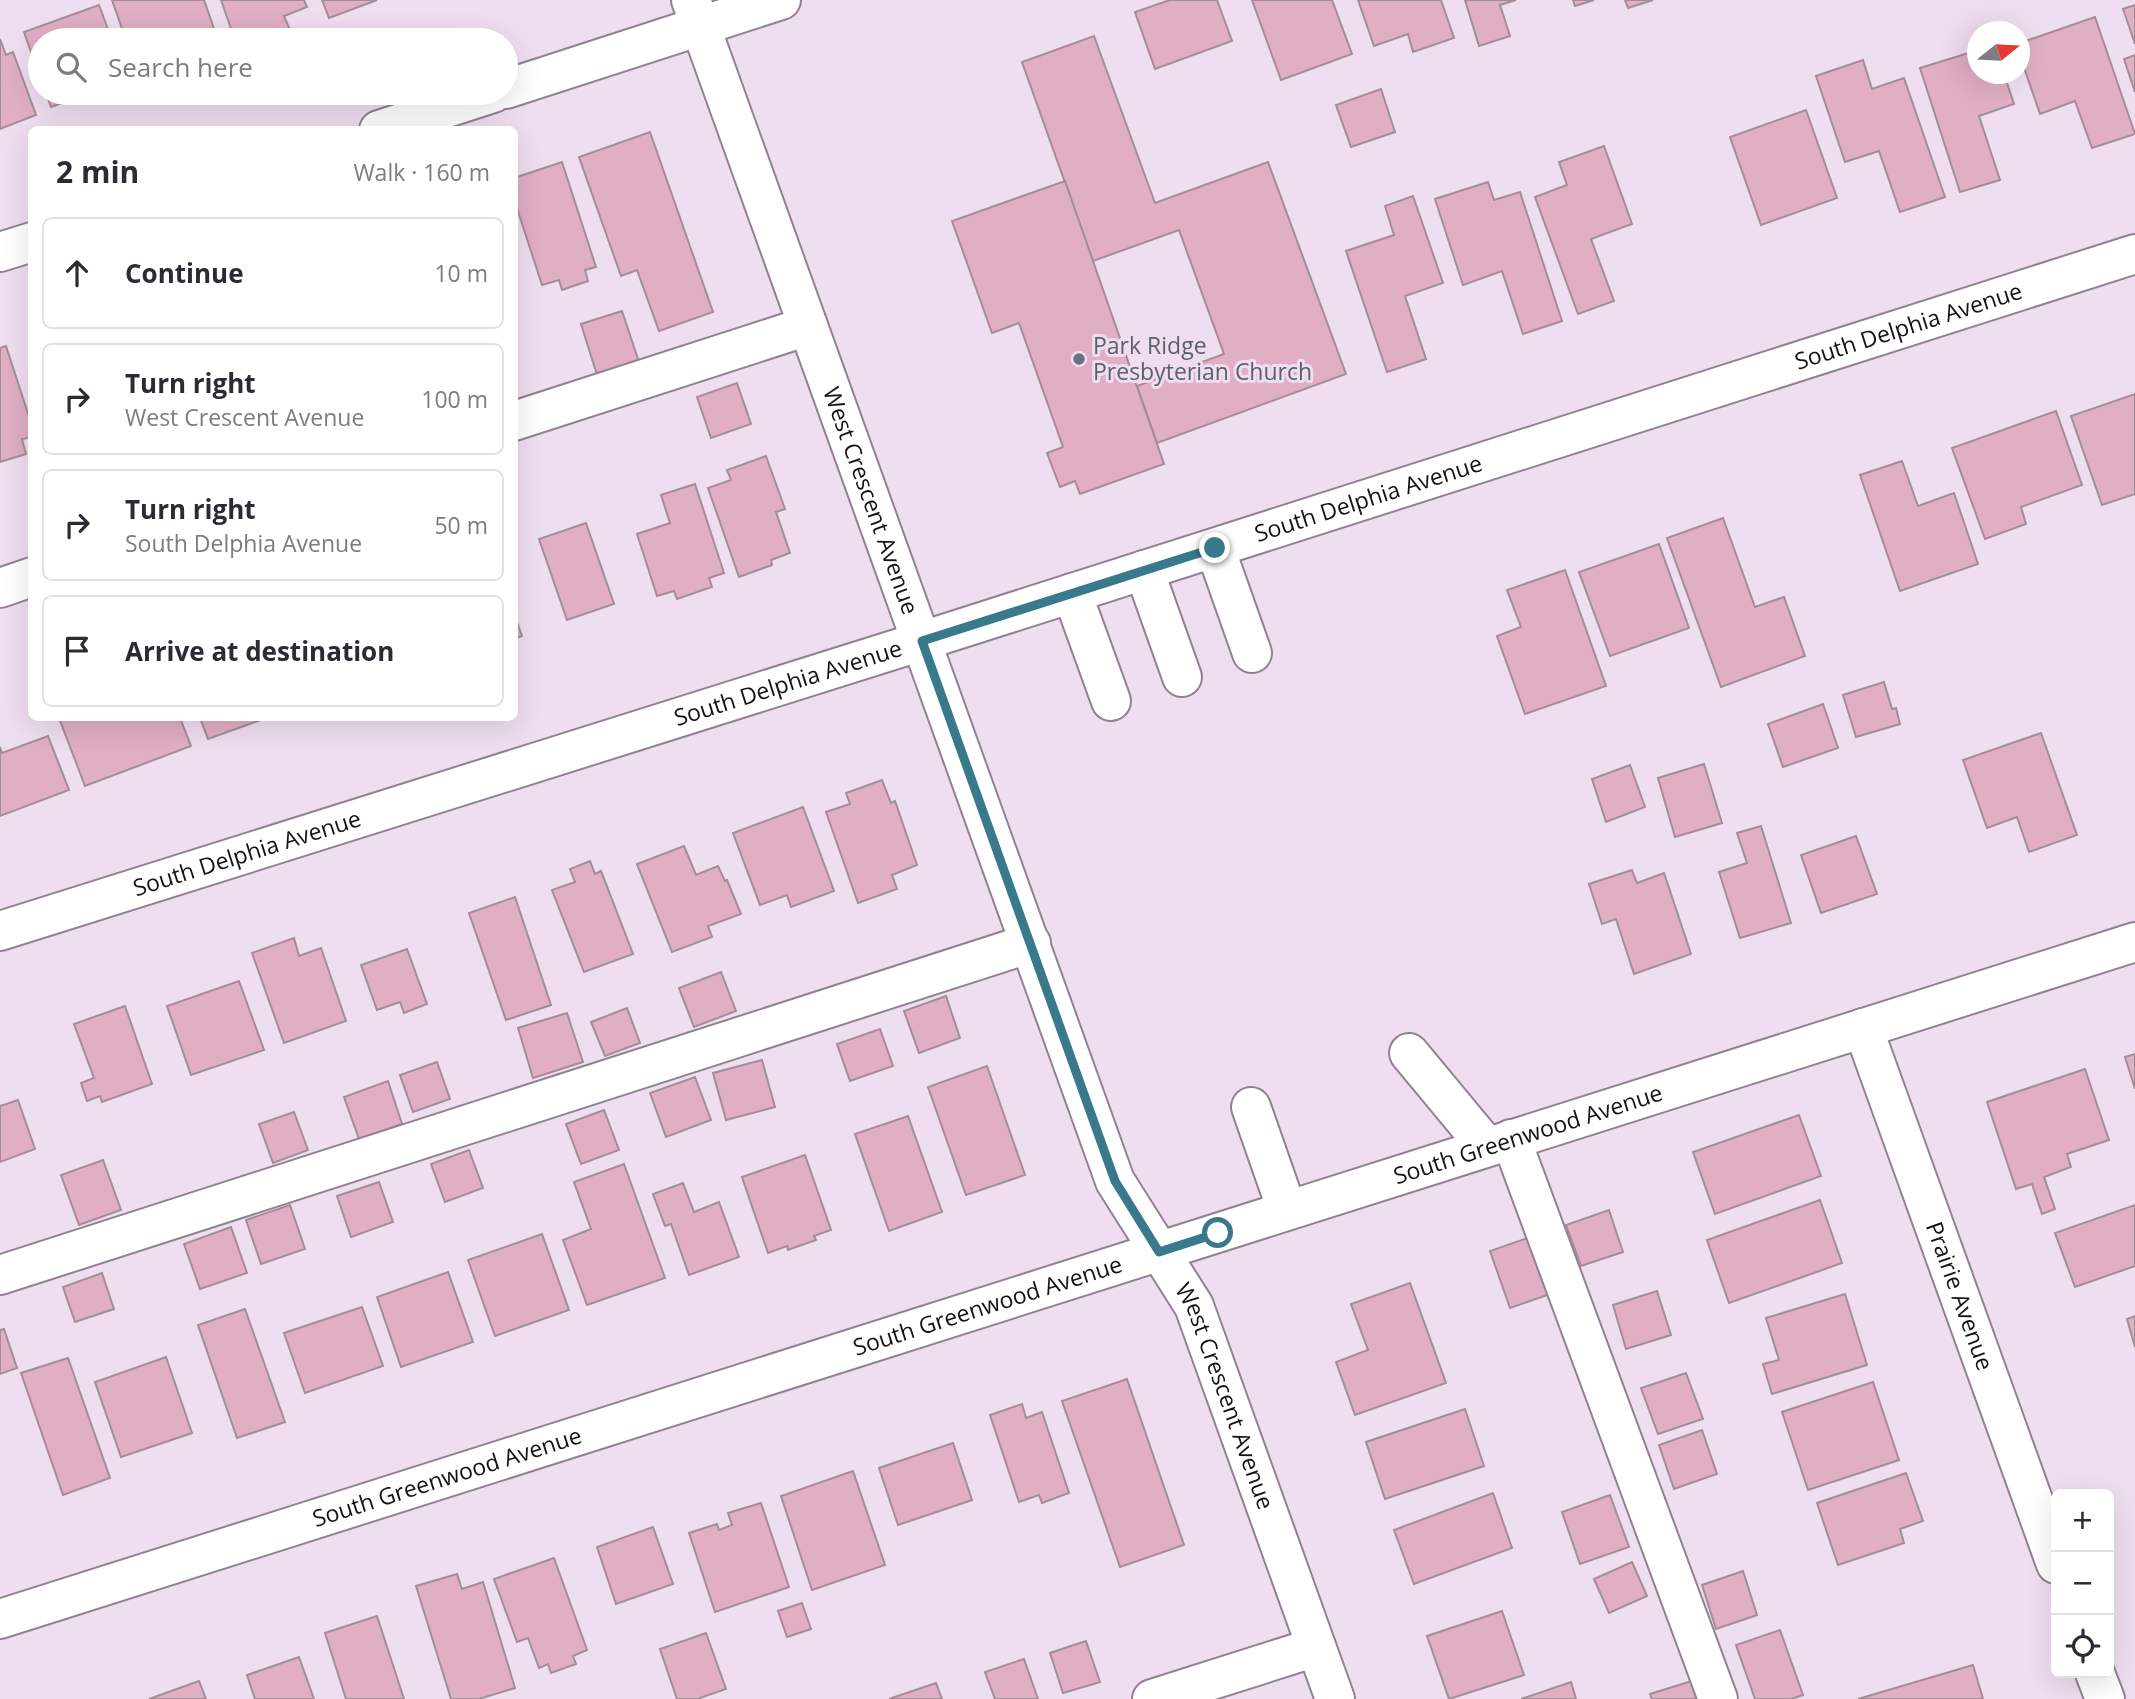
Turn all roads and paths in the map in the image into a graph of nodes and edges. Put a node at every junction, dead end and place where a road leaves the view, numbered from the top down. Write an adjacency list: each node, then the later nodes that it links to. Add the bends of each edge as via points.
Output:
1 (781, 0): 2 (street)
2 (696, 13): 3 (street); 9 (street, West Crescent Avenue)
3 (518, 84)
4 (456, 105): 5 (street)
5 (391, 126)
6 (28, 243): 7 (street)
7 (0, 252)
8 (2135, 254): 11 (street, South Delphia Avenue)
9 (808, 326): 10 (street); 16 (street, West Crescent Avenue)
10 (518, 420)
11 (1215, 548): 12 (street, South Delphia Avenue); 17 (street)
12 (1144, 570): 15 (street, South Delphia Avenue); 18 (street)
13 (28, 578): 14 (street)
14 (0, 587)
15 (1072, 593): 16 (street, South Delphia Avenue); 19 (street)
16 (922, 641): 20 (street, South Delphia Avenue); 22 (street, West Crescent Avenue)
17 (1252, 653)
18 (1182, 677)
19 (1111, 701)
20 (0, 931)
21 (2135, 942): 23 (street, South Greenwood Avenue)
22 (1031, 943): 28 (street, West Crescent Avenue, via 1115,1181); 29 (street)
23 (1863, 1028): 26 (street, South Greenwood Avenue); 30 (street, Prairie Avenue)
24 (1409, 1053): 26 (street)
25 (1251, 1107): 27 (street)
26 (1499, 1143): 27 (street, South Greenwood Avenue); 36 (street)
27 (1287, 1210): 28 (street, South Greenwood Avenue)
28 (1159, 1252): 31 (street, South Greenwood Avenue); 32 (street, West Crescent Avenue, via 1194,1306)
29 (0, 1275)
30 (2052, 1552)
31 (0, 1619)
32 (1316, 1647): 34 (street); 35 (street, West Crescent Avenue)
33 (2097, 1678): 37 (street)
34 (1152, 1699)
35 (1335, 1699)
36 (1718, 1699)
37 (2105, 1699)

